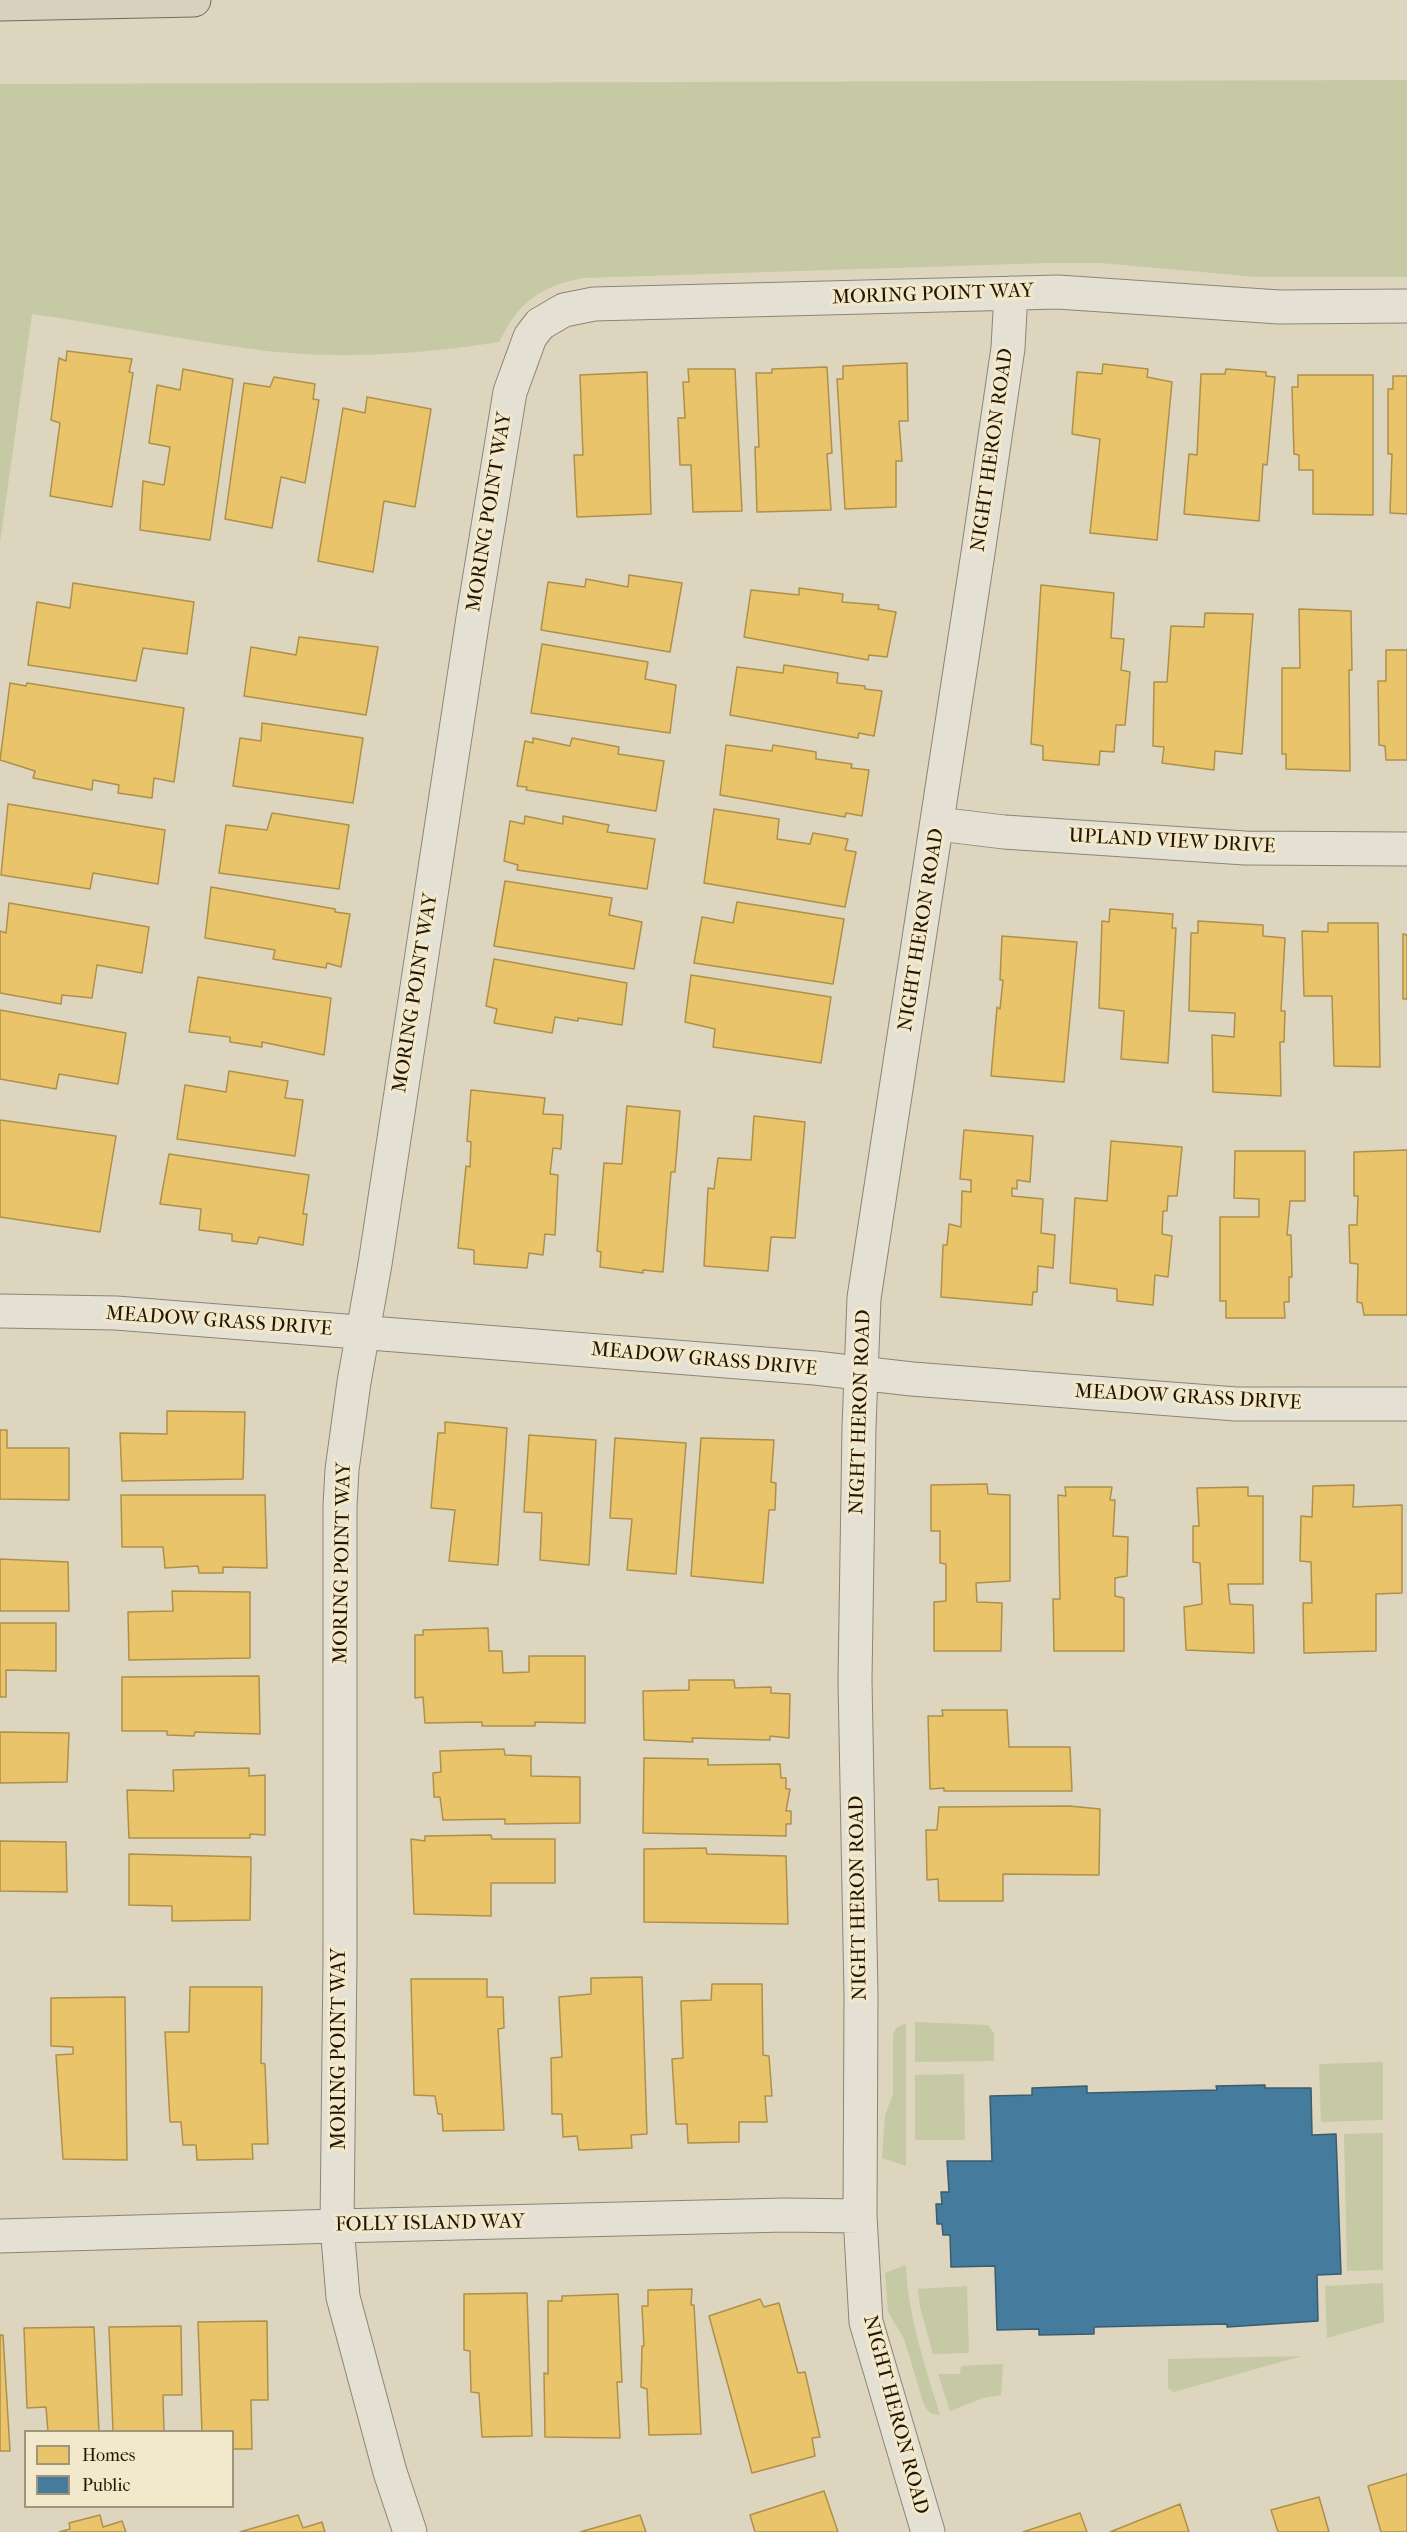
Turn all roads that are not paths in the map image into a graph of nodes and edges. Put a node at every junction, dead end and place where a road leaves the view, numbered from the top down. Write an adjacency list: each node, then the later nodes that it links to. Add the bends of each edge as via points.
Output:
1 (194, 0): 2 (main road)
2 (0, 4)
3 (1011, 293): 4 (street, MORING POINT WAY, via 1058,292 1279,307); 5 (street, NIGHT HERON ROAD, via 1008,348); 8 (street, MORING POINT WAY, via 594,304 564,310 540,324 530,338 510,392)
4 (1407, 306)
5 (938, 824): 6 (street, UPLAND VIEW DRIVE, via 1245,848); 9 (street, NIGHT HERON ROAD, via 864,1298)
6 (1407, 849)
7 (0, 1311): 8 (street, MEADOW GRASS DRIVE, via 116,1313)
8 (364, 1334): 9 (street, MEADOW GRASS DRIVE); 12 (street, MORING POINT WAY, via 352,1397 340,1506)
9 (860, 1373): 10 (street, MEADOW GRASS DRIVE, via 1236,1404); 11 (street, NIGHT HERON ROAD, via 855,1680 861,1995)
10 (1407, 1404)
11 (860, 2216): 12 (street, FOLLY ISLAND WAY); 15 (street, NIGHT HERON ROAD, via 866,2322)
12 (337, 2226): 13 (street, FOLLY ISLAND WAY); 14 (street, MORING POINT WAY, via 343,2297)
13 (0, 2236)
14 (410, 2532)
15 (928, 2532)

